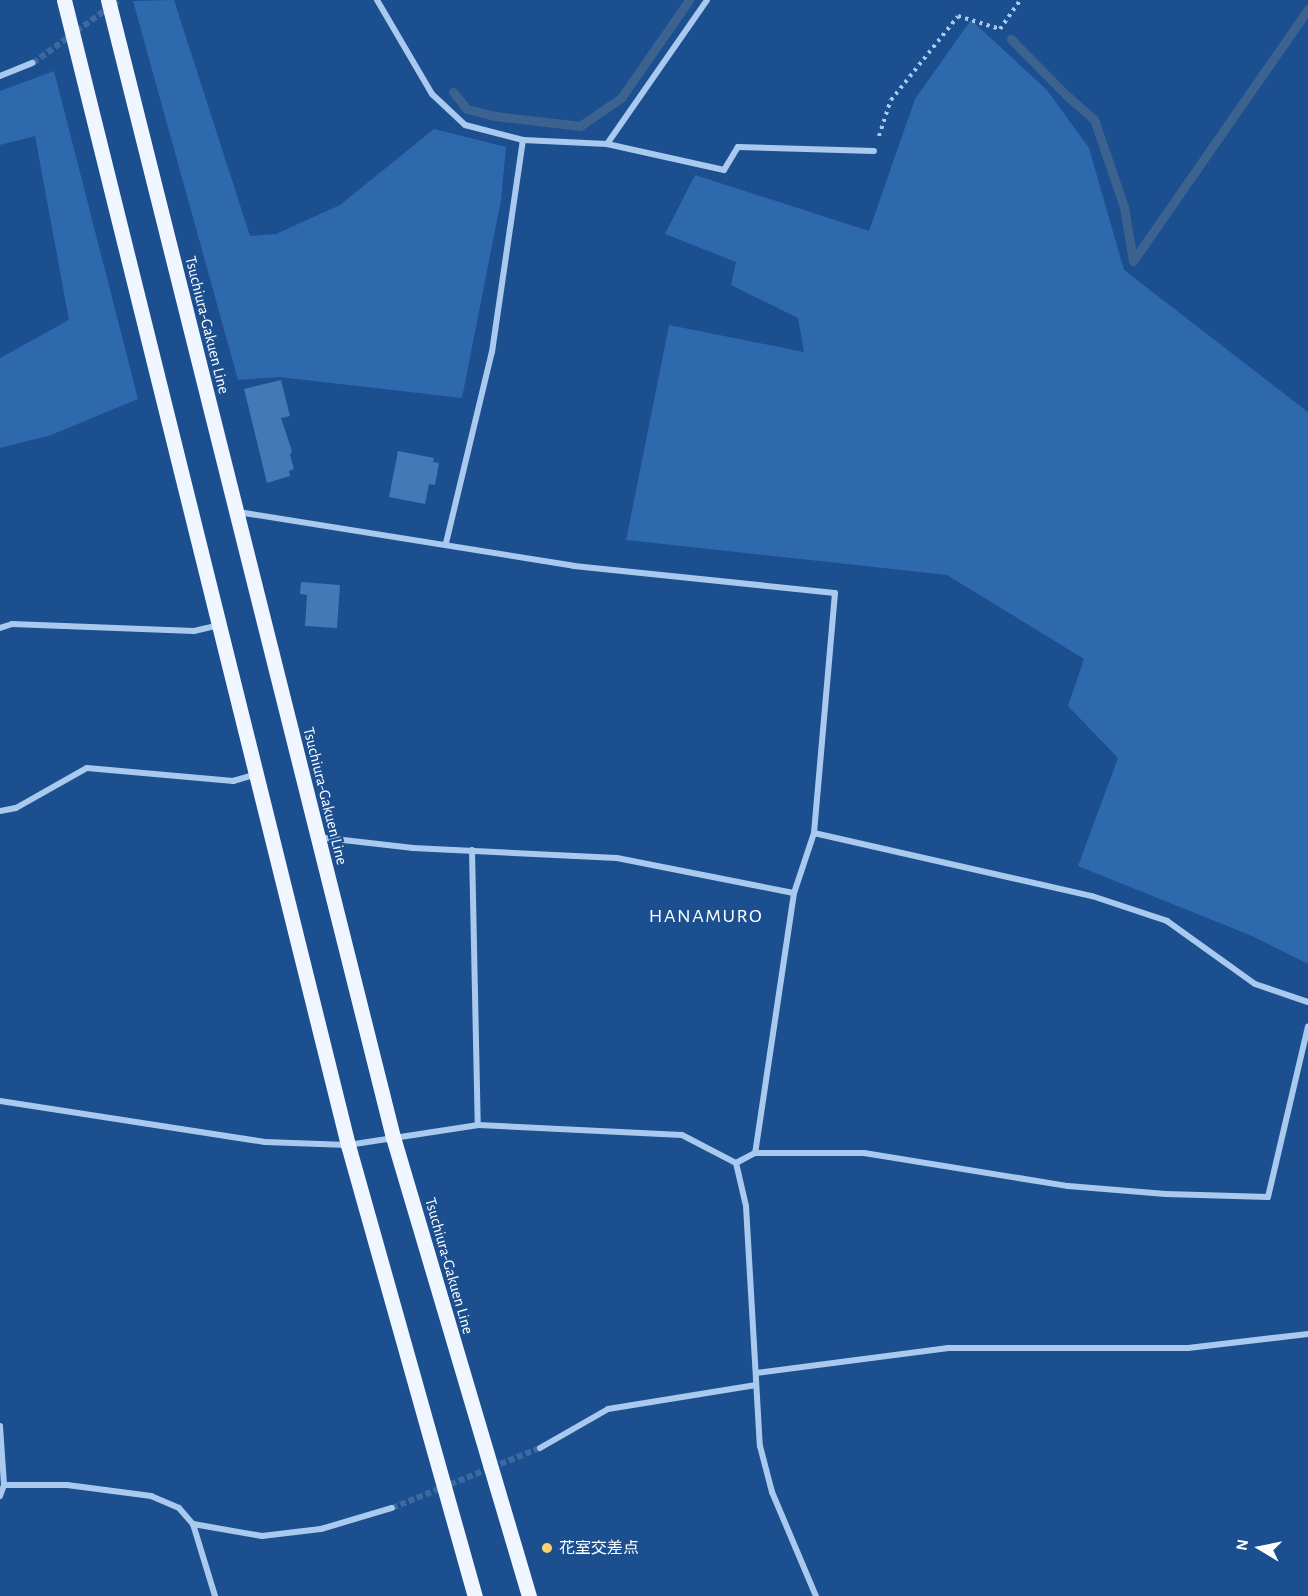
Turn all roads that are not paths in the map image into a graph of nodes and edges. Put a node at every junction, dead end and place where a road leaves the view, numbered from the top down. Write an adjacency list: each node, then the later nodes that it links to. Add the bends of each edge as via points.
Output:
1 (64, 0): 12 (main road)
2 (108, 0): 10 (main road, Tsuchiura-Gakuen Line)
3 (377, 0): 7 (street, via 440,102 465,125)
4 (707, 0): 8 (street)
5 (33, 63): 6 (street)
6 (0, 76)
7 (523, 140): 8 (street); 11 (street, via 492,352)
8 (608, 144): 9 (street, via 724,170 738,147)
9 (874, 152)
10 (235, 511): 11 (street); 17 (main road, Tsuchiura-Gakuen Line)
11 (446, 543): 16 (street, via 574,566 835,593)
12 (220, 625): 13 (street, via 194,631 12,624); 14 (main road)
13 (0, 628)
14 (255, 775): 15 (street, via 233,781 87,768 16,808); 25 (main road)
15 (0, 811)
16 (814, 833): 19 (street); 20 (street, via 1092,896 1167,921 1255,984)
17 (317, 837): 18 (street); 24 (main road, Tsuchiura-Gakuen Line)
18 (472, 850): 19 (street, via 617,858); 23 (street)
19 (794, 893): 26 (street)
20 (1308, 1002)
21 (1308, 1027): 26 (street, via 1268,1197 1068,1186 864,1154)
22 (0, 1101): 25 (street, via 266,1142)
23 (478, 1125): 24 (street); 27 (street, via 682,1135)
24 (393, 1137): 25 (street); 39 (main road, Tsuchiura-Gakuen Line)
25 (348, 1145): 38 (main road)
26 (755, 1153): 27 (street)
27 (736, 1163): 29 (street, via 746,1206)
28 (1308, 1334): 29 (street, via 1188,1348 948,1348)
29 (756, 1373): 30 (street)
30 (756, 1385): 32 (street, via 608,1409); 40 (street, via 760,1446 772,1492)
31 (0, 1426): 33 (street)
32 (540, 1448)
33 (4, 1485): 34 (street); 36 (street, via 67,1485 152,1496 179,1508)
34 (0, 1496)
35 (392, 1508): 36 (street, via 321,1529 262,1536)
36 (193, 1524): 37 (street)
37 (215, 1596)
38 (474, 1596)
39 (529, 1596)
40 (816, 1596)

